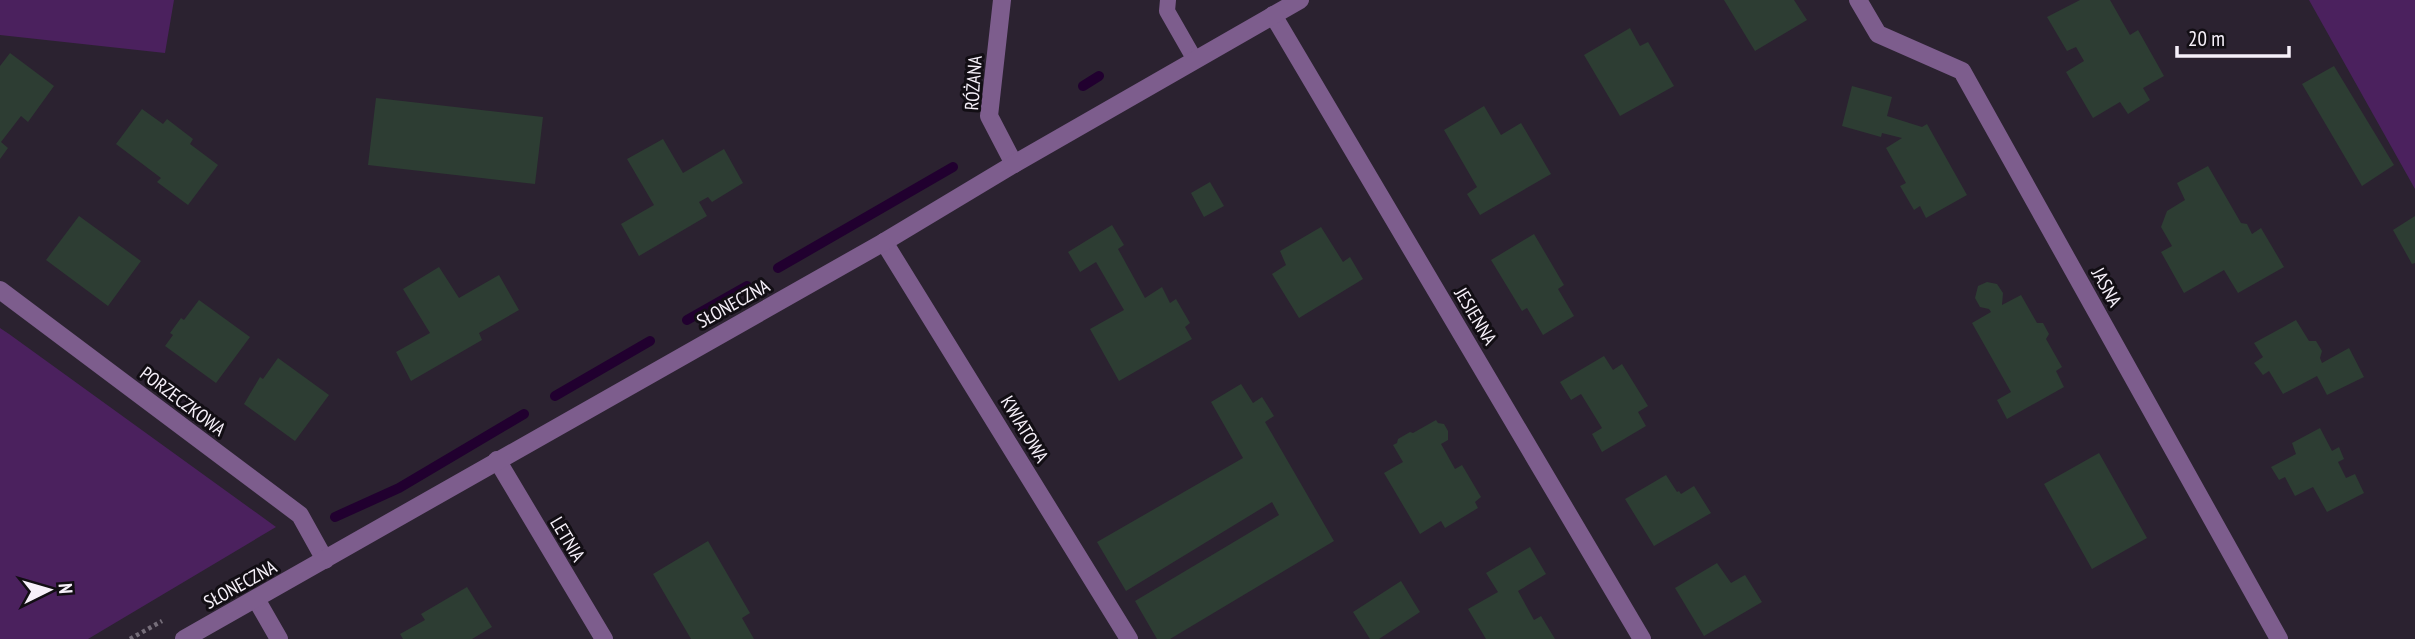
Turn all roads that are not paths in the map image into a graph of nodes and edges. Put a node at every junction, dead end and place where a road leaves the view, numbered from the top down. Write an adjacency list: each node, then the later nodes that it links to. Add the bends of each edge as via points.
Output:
1 (1002, 0): 7 (street, RÓŻANA, via 989,116)
2 (1168, 0): 6 (lane, via 1167,11)
3 (1300, 0): 5 (street, SŁONECZNA)
4 (1858, 0): 18 (street, JASNA, via 1878,34 1962,71)
5 (1273, 15): 6 (street, SŁONECZNA); 17 (street, JESIENNA)
6 (1195, 60): 7 (street, SŁONECZNA)
7 (1014, 163): 8 (street, SŁONECZNA)
8 (884, 242): 10 (street, SŁONECZNA); 16 (street, KWIATOWA)
9 (0, 290): 11 (street, PORZECZKOWA, via 300,515)
10 (497, 460): 11 (street, SŁONECZNA); 15 (street, LETNIA)
11 (326, 560): 12 (street, SŁONECZNA)
12 (256, 599): 13 (street, SŁONECZNA); 14 (street)
13 (184, 639)
14 (279, 639)
15 (604, 639)
16 (1129, 639)
17 (1642, 639)
18 (2279, 639)

